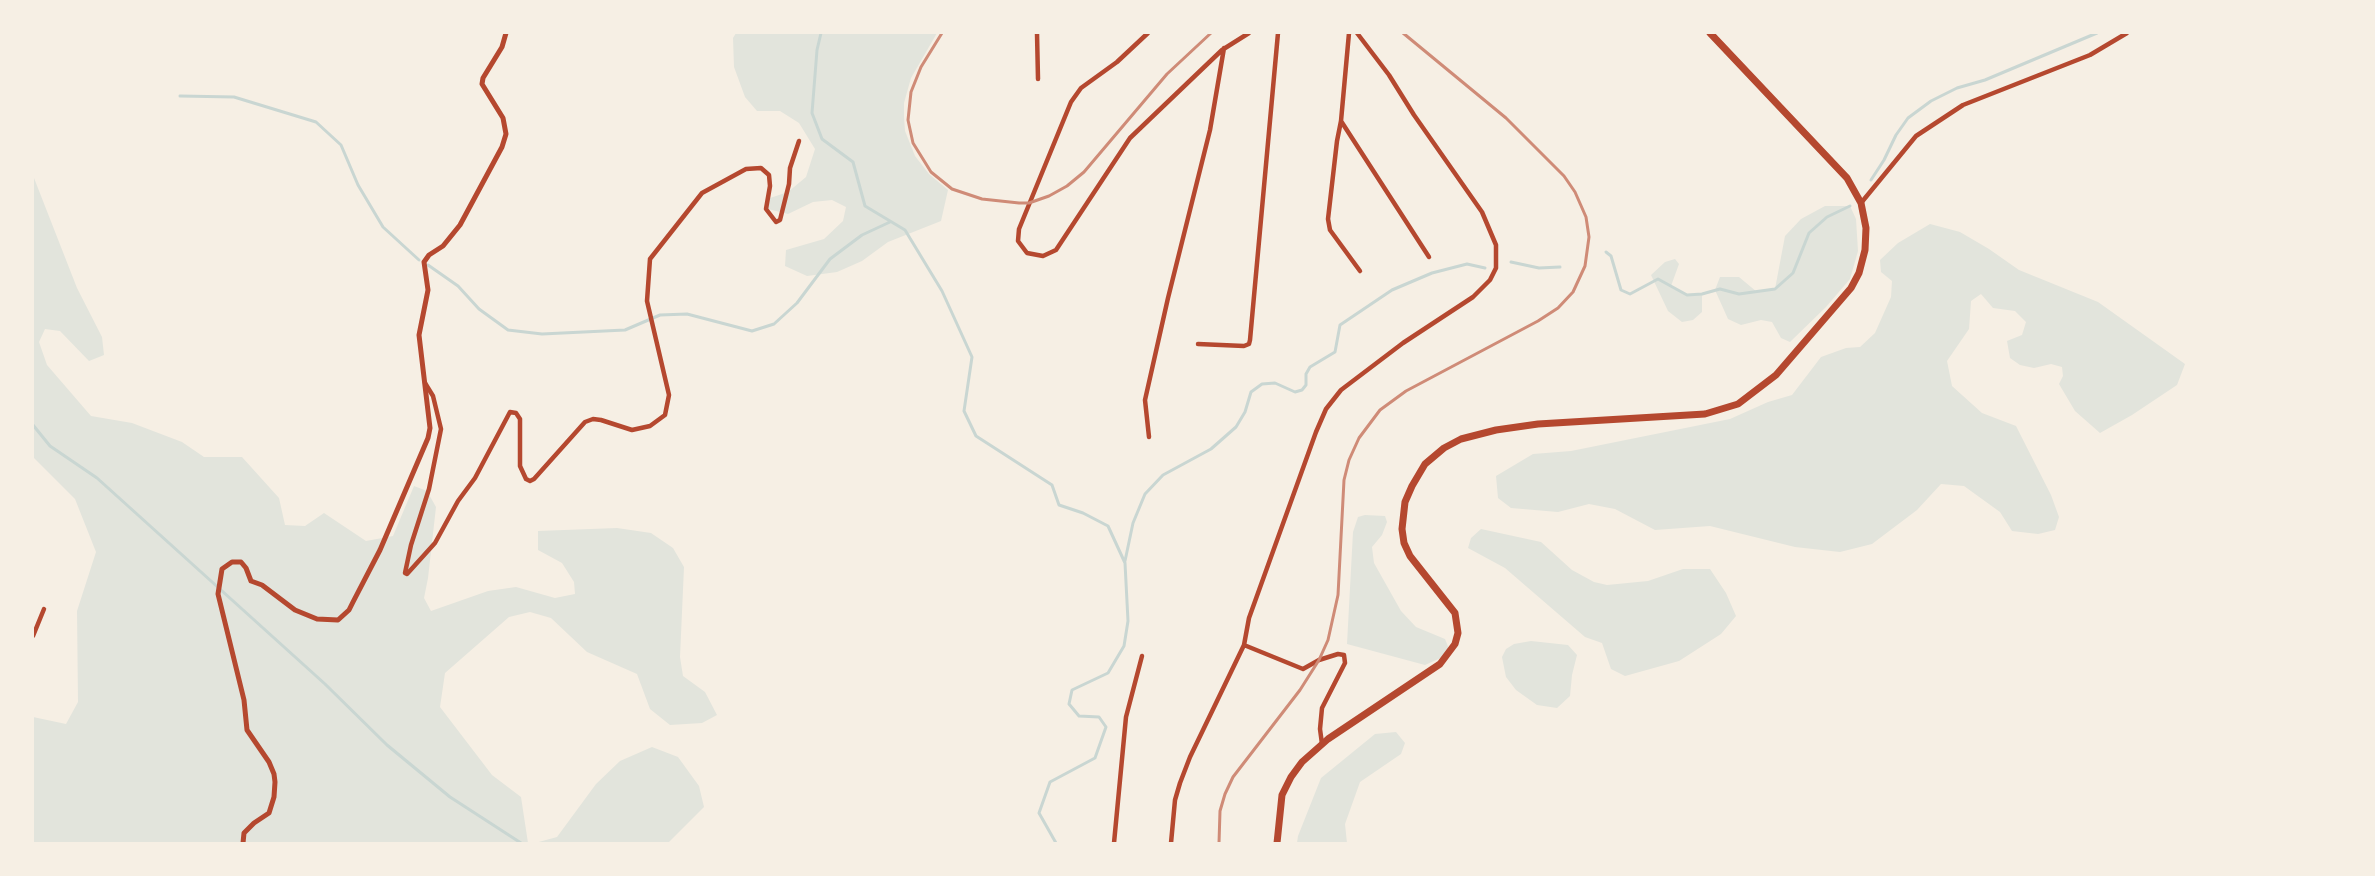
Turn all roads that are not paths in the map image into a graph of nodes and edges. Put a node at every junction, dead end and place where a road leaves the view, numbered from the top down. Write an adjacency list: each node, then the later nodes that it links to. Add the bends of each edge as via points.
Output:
1 (506, 33): 18 (street, via 482,84 503,118 506,134 502,147 460,225 424,262 428,290 419,335)
2 (1037, 33): 11 (street)
3 (1148, 33): 10 (street, via 1081,88 1071,102 1019,229 1018,241 1027,253 1043,256 1056,250 1130,138)
4 (1249, 33): 10 (street)
5 (1278, 33): 17 (street, via 1249,344)
6 (1348, 33): 12 (street)
7 (1357, 33): 22 (street, via 1482,212 1496,245 1496,268 1473,297 1341,390 1326,409 1249,618)
8 (1710, 33): 14 (highway, via 1848,178)
9 (2127, 33): 14 (street, via 2090,55 1963,105 1916,136)
10 (1224, 48): 19 (street, via 1210,130 1145,400)
11 (1038, 79)
12 (1341, 121): 15 (street); 16 (street, via 1330,230)
13 (799, 141): 18 (street, via 780,220 776,222 765,209 769,175 761,168 746,170 702,193 650,259 647,301 669,395 665,415 641,429 601,420 585,422 530,481 520,466 520,419 510,412 435,543 407,574 441,429 433,396)
14 (1861, 203): 24 (highway, via 1865,250 1851,288 1776,375 1738,404 1705,414 1496,430 1461,439 1425,464 1405,502 1404,543 1455,613 1455,644 1440,664)
15 (1429, 257)
16 (1360, 271)
17 (1198, 344)
18 (425, 383): 25 (street, via 428,438 380,550 343,616 331,621 295,610 251,581 244,564 232,561 225,567 218,594 244,700 247,730 274,774 269,813 244,833)
19 (1149, 437)
20 (44, 609): 21 (street)
21 (33, 636)
22 (1244, 645): 24 (street, via 1304,669 1319,660 1344,655 1345,663 1322,708); 27 (street, via 1179,783)
23 (1142, 656): 26 (street, via 1126,717)
24 (1322, 744): 28 (highway, via 1302,762 1282,795)
25 (243, 843)
26 (1114, 843)
27 (1171, 843)
28 (1277, 843)

